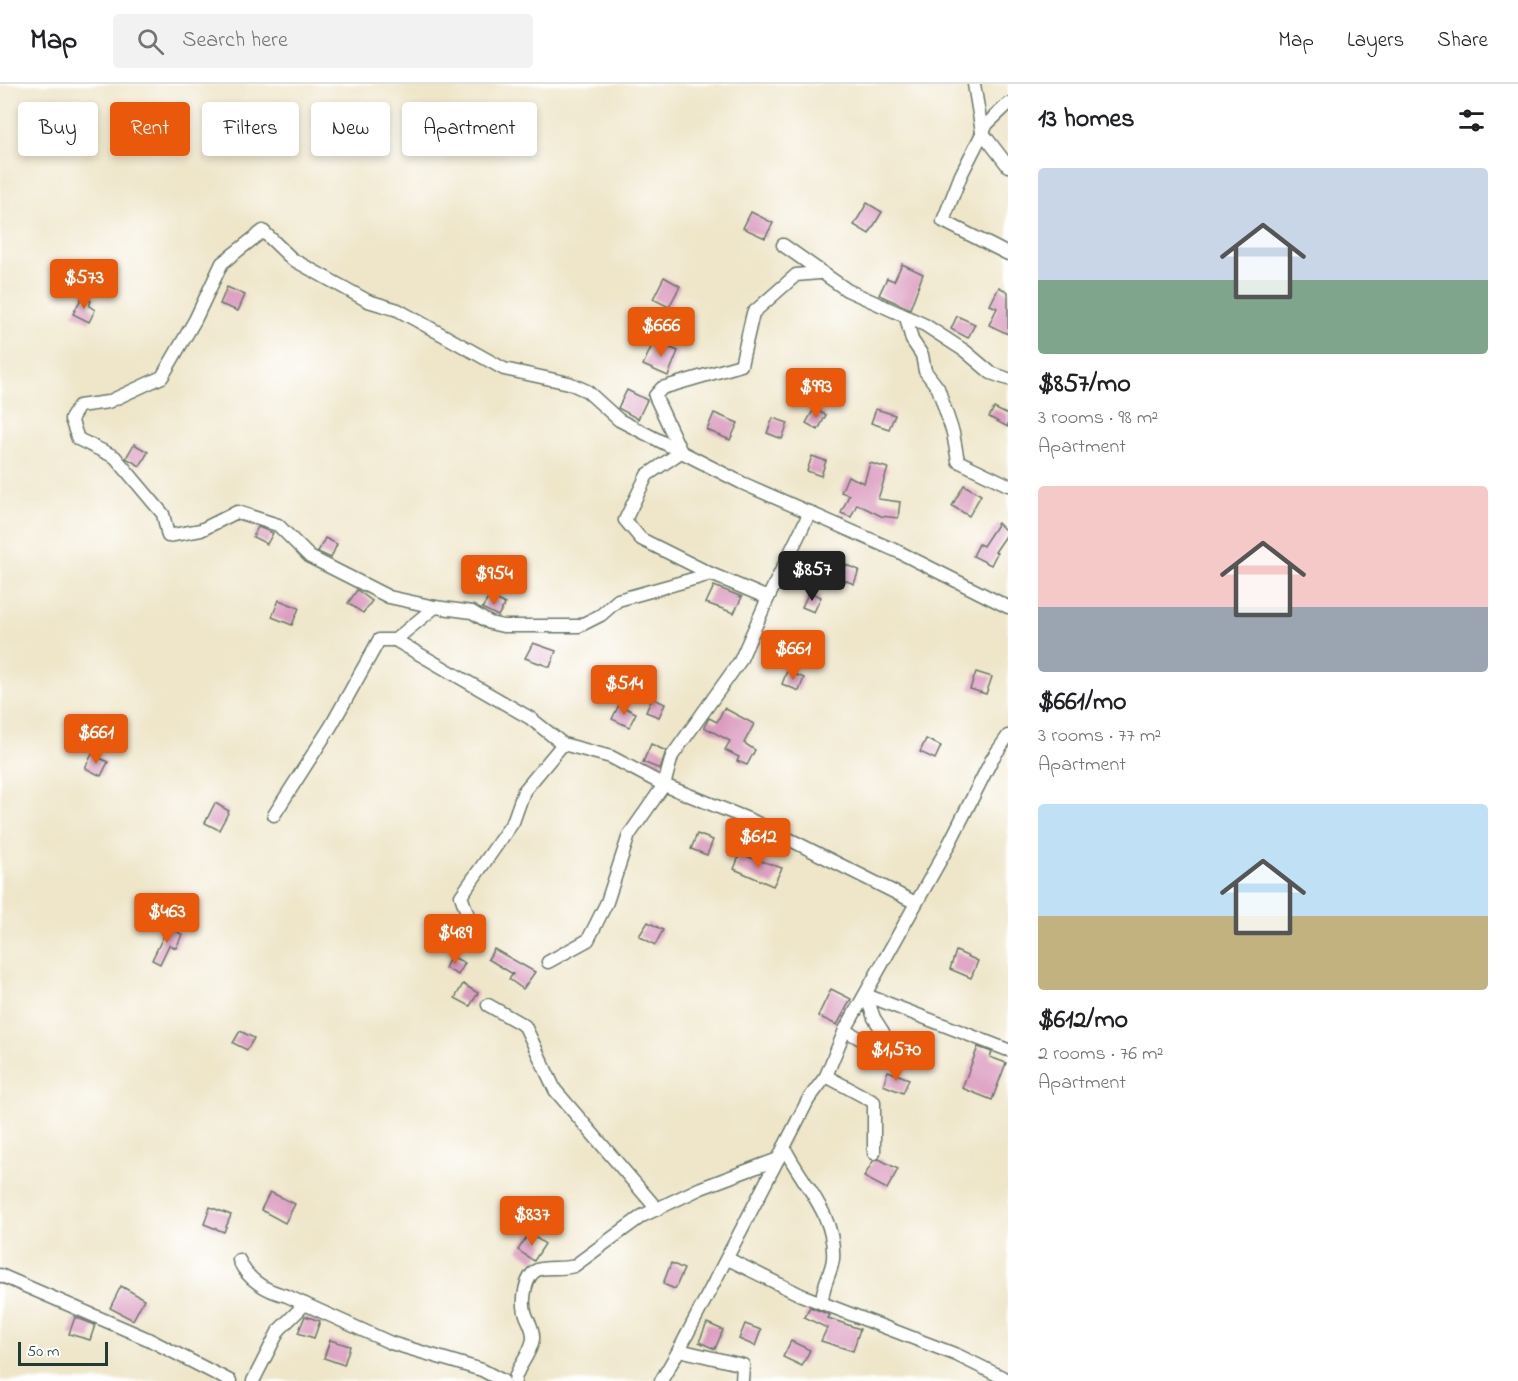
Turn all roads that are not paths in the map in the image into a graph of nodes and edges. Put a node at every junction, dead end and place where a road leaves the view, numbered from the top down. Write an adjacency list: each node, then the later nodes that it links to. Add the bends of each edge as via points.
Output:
1 (974, 84): 3 (street)
2 (1008, 104): 3 (street)
3 (982, 132): 4 (street); 6 (street, via 943,221)
4 (1008, 166)
5 (783, 245): 7 (street)
6 (1008, 254)
7 (819, 273): 8 (street); 10 (street, via 796,275 753,313 741,365 662,388 655,396)
8 (906, 317): 9 (street, via 965,351 992,373); 11 (street, via 925,371 938,388 958,461)
9 (1008, 379)
10 (681, 452): 12 (street); 13 (street, via 647,475 625,520 641,539); 15 (street, via 619,420 587,391 569,382 504,369 398,310 368,301 292,259 263,231 222,262 162,377 108,402 79,406 71,419 78,439 115,457 163,514 168,536 201,530 237,512 278,525 310,556 389,597)
11 (1008, 485)
12 (810, 512): 14 (street); 16 (street)
13 (711, 574): 14 (street); 15 (street, via 618,600 579,626 503,626 472,612)
14 (768, 598): 20 (street, via 740,661 672,756)
15 (435, 607): 17 (street)
16 (1008, 607)
17 (395, 640): 19 (street, via 530,718); 21 (street, via 379,640 331,726)
18 (1008, 736): 22 (street)
19 (563, 744): 20 (street, via 611,757); 23 (street, via 524,790 513,822 461,896)
20 (664, 785): 22 (street, via 753,821); 24 (street, via 629,835 607,902 588,940)
21 (274, 815)
22 (916, 903): 25 (street)
23 (475, 935)
24 (548, 962)
25 (866, 995): 27 (street); 27 (street, via 883,1032 883,1052); 28 (street)
26 (488, 1005): 33 (street, via 525,1026 555,1090)
27 (845, 1030): 29 (street)
28 (1008, 1050)
29 (826, 1076): 30 (street, via 808,1100); 31 (street, via 874,1102)
30 (784, 1147): 32 (street); 37 (street, via 816,1197 831,1232 833,1261 822,1288)
31 (874, 1153)
32 (778, 1158): 33 (street); 34 (street)
33 (657, 1209): 44 (street, via 642,1215 574,1266 564,1270 542,1268 529,1277 525,1311 533,1332 532,1342)
34 (728, 1259): 37 (street); 39 (street)
35 (239, 1260): 38 (street, via 243,1271 270,1292)
36 (0, 1275): 41 (street, via 148,1339)
37 (822, 1303): 40 (street, via 957,1355)
38 (305, 1304): 42 (street, via 279,1330); 43 (street, via 391,1343 482,1370)
39 (680, 1350): 45 (street); 46 (street, via 743,1365)
40 (1008, 1380)
41 (230, 1381)
42 (253, 1381)
43 (503, 1381)
44 (515, 1381)
45 (661, 1381)
46 (742, 1381)

